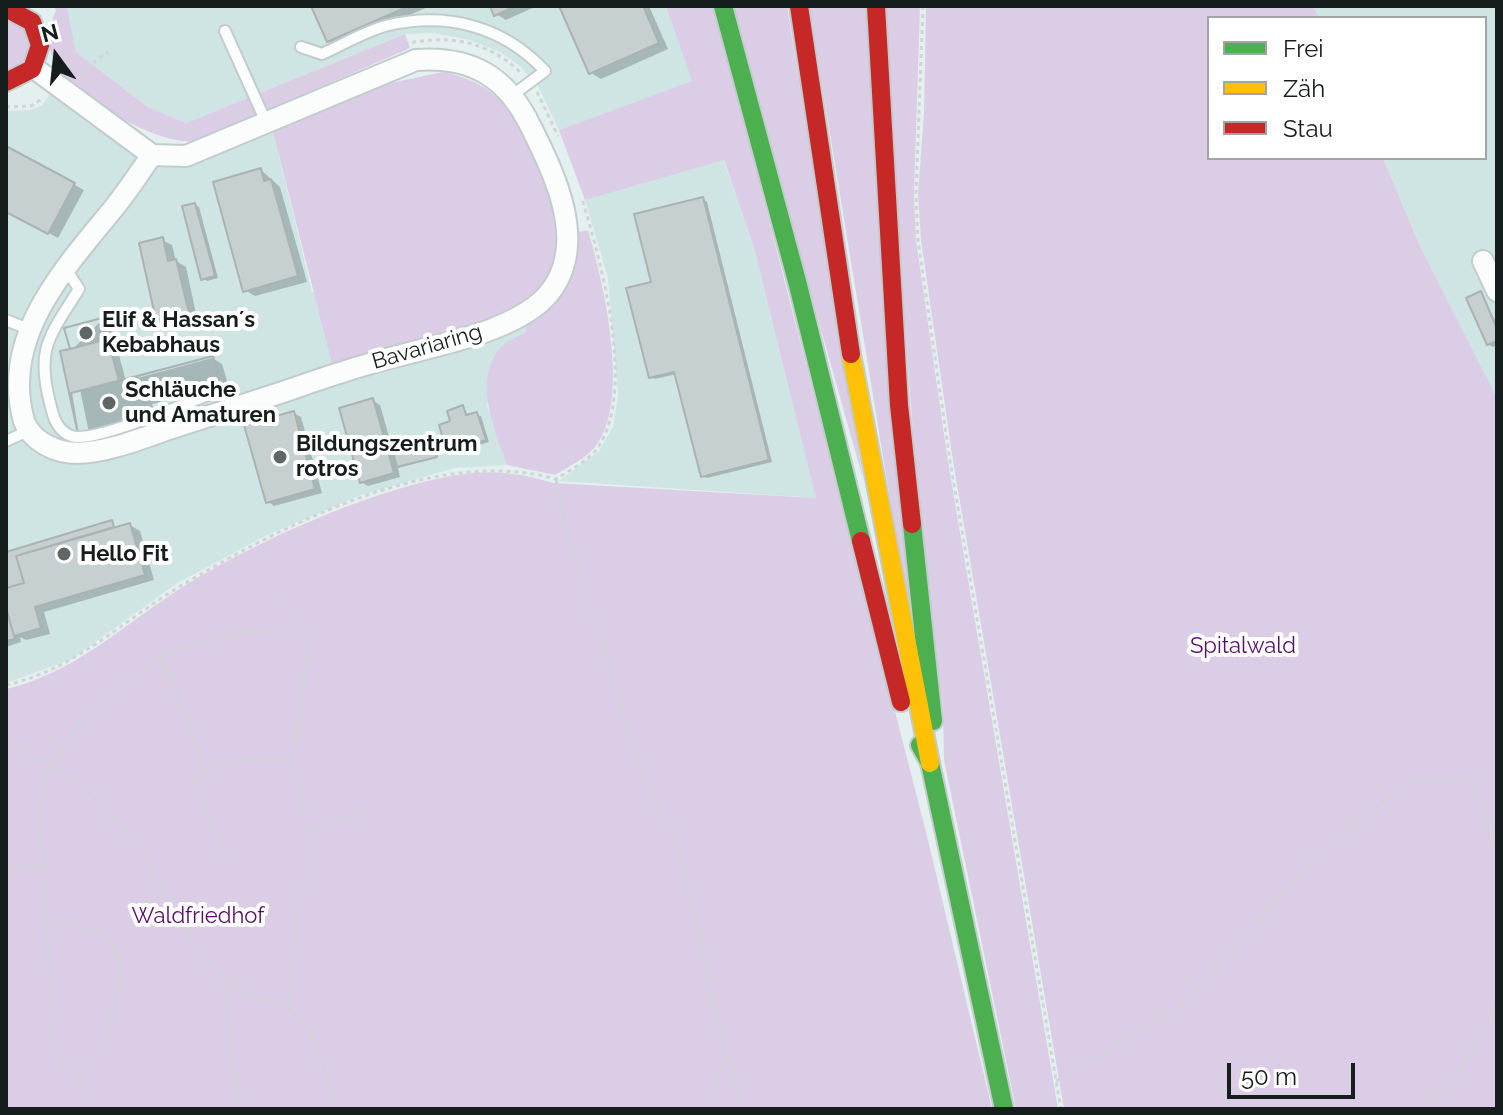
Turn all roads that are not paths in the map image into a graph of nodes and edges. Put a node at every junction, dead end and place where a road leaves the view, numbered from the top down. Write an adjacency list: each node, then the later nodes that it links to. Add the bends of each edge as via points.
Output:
1 (723, 6): 23 (main road, via 904,714)
2 (799, 6): 23 (main road, via 854,375)
3 (876, 6): 23 (main road, via 899,405 935,708)
4 (6, 8): 5 (main road)
5 (30, 10): 8 (main road, via 41,40)
6 (225, 31): 11 (lane)
7 (301, 47): 10 (lane, via 322,54 383,27 425,20 455,23 481,28 522,47 545,71)
8 (34, 68): 9 (main road, via 19,80); 12 (street)
9 (6, 82)
10 (522, 88): 11 (street, Bavariaring, via 462,63 416,60); 21 (street, Bavariaring, via 568,230 566,262 551,291 532,309 507,323 106,449 60,451)
11 (262, 113): 12 (street, Bavariaring, via 186,156)
12 (152, 155): 14 (street)
13 (1483, 261): 15 (street)
14 (63, 265): 17 (street); 19 (lane, via 79,289 49,339)
15 (1497, 291)
16 (6, 320): 17 (lane)
17 (28, 329): 18 (street)
18 (18, 376): 19 (lane); 21 (street, via 19,407)
19 (43, 378): 20 (lane, via 54,420 64,434 79,437)
20 (216, 392)
21 (28, 431): 22 (lane)
22 (6, 441)
23 (930, 763): 24 (main road)
24 (1004, 1109)

